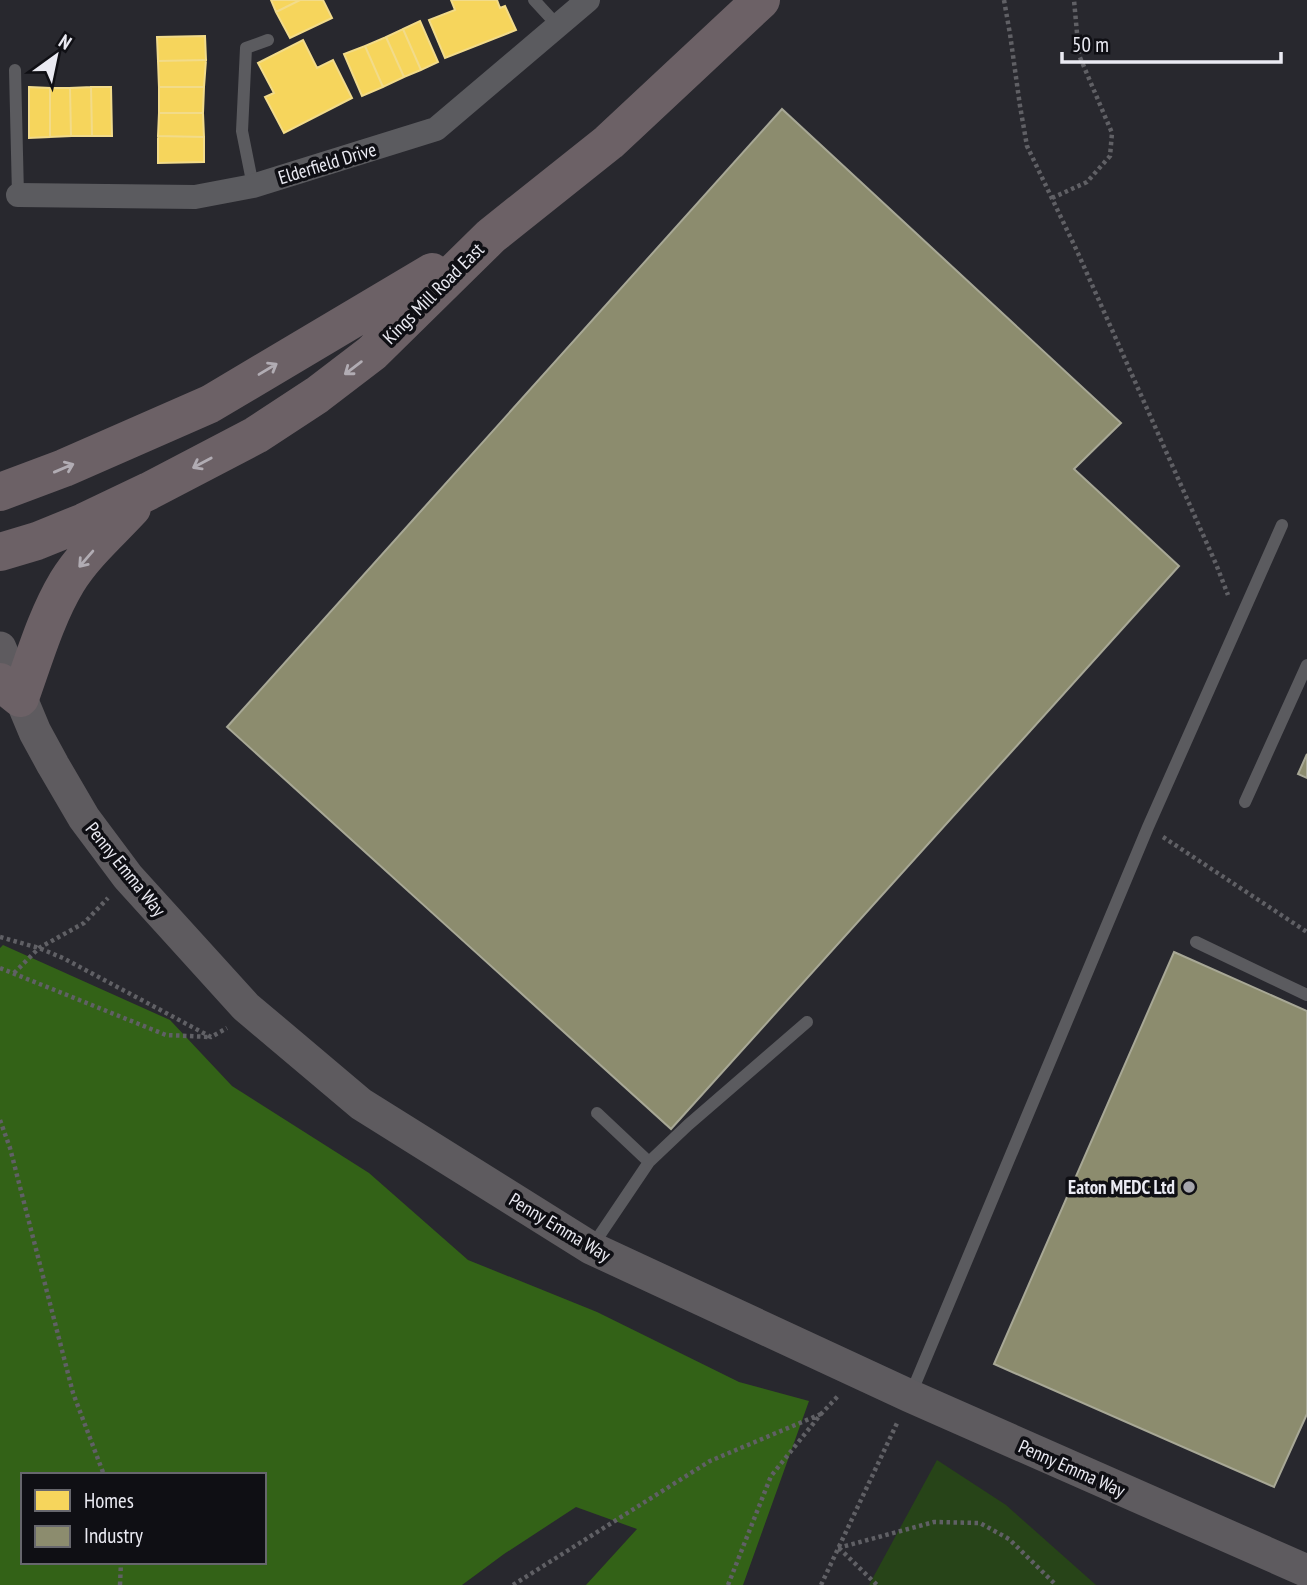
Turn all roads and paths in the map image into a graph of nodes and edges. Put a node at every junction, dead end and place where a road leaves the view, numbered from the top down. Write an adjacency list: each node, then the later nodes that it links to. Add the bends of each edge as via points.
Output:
1 (534, 0): 6 (lane)
2 (589, 0): 6 (street, Elderfield Drive)
3 (761, 0): 12 (highway, via 609,142)
4 (1003, 0): 11 (path, via 1027,146)
5 (1074, 0): 11 (path, via 1079,55 1112,133 1110,156 1087,182)
6 (558, 26): 9 (street, Elderfield Drive, via 436,129)
7 (268, 40): 9 (lane, via 246,48 242,131)
8 (15, 70): 10 (lane)
9 (253, 186): 10 (street, Elderfield Drive, via 195,197)
10 (18, 195)
11 (1052, 198): 17 (path)
12 (491, 236): 13 (highway, Kings Mill Road East, one-way to 13, via 372,353 317,395 256,435); 14 (highway, Kings Mill Road East, one-way to 12, via 209,404)
13 (149, 491): 16 (highway, Kings Mill Road East, via 84,522); 20 (highway, one-way to 20, via 69,579)
14 (0, 492)
15 (1282, 525): 17 (lane)
16 (0, 552)
17 (1238, 621): 22 (lane)
18 (0, 648): 20 (main road, Penny Emma Way)
19 (1307, 665): 21 (lane)
20 (10, 690): 23 (main road, Penny Emma Way, via 84,818)
21 (1245, 802)
22 (1148, 827): 24 (path); 39 (lane)
23 (128, 877): 27 (path, via 84,923); 31 (main road, Penny Emma Way)
24 (1307, 932)
25 (0, 937): 27 (path)
26 (1196, 942): 30 (lane)
27 (39, 948): 29 (path); 33 (path)
28 (0, 968): 29 (path)
29 (14, 974): 33 (path, via 166,1035)
30 (1307, 995)
31 (246, 1007): 33 (path); 37 (main road, Penny Emma Way, via 360,1104)
32 (807, 1022): 36 (lane)
33 (211, 1037)
34 (597, 1113): 36 (lane)
35 (0, 1120): 41 (path, via 72,1393)
36 (649, 1162): 37 (lane)
37 (591, 1248): 38 (main road, Penny Emma Way)
38 (860, 1373): 39 (main road, Penny Emma Way); 40 (path)
39 (910, 1396): 42 (path); 44 (main road, Penny Emma Way)
40 (821, 1415): 46 (path, via 710,1461); 47 (path, via 771,1476)
41 (103, 1473)
42 (838, 1548): 48 (path); 49 (path); 50 (path, via 934,1522 980,1523 1009,1539)
43 (121, 1564): 45 (path)
44 (1307, 1571)
45 (120, 1585)
46 (513, 1585)
47 (728, 1585)
48 (821, 1585)
49 (877, 1585)
50 (1056, 1585)

